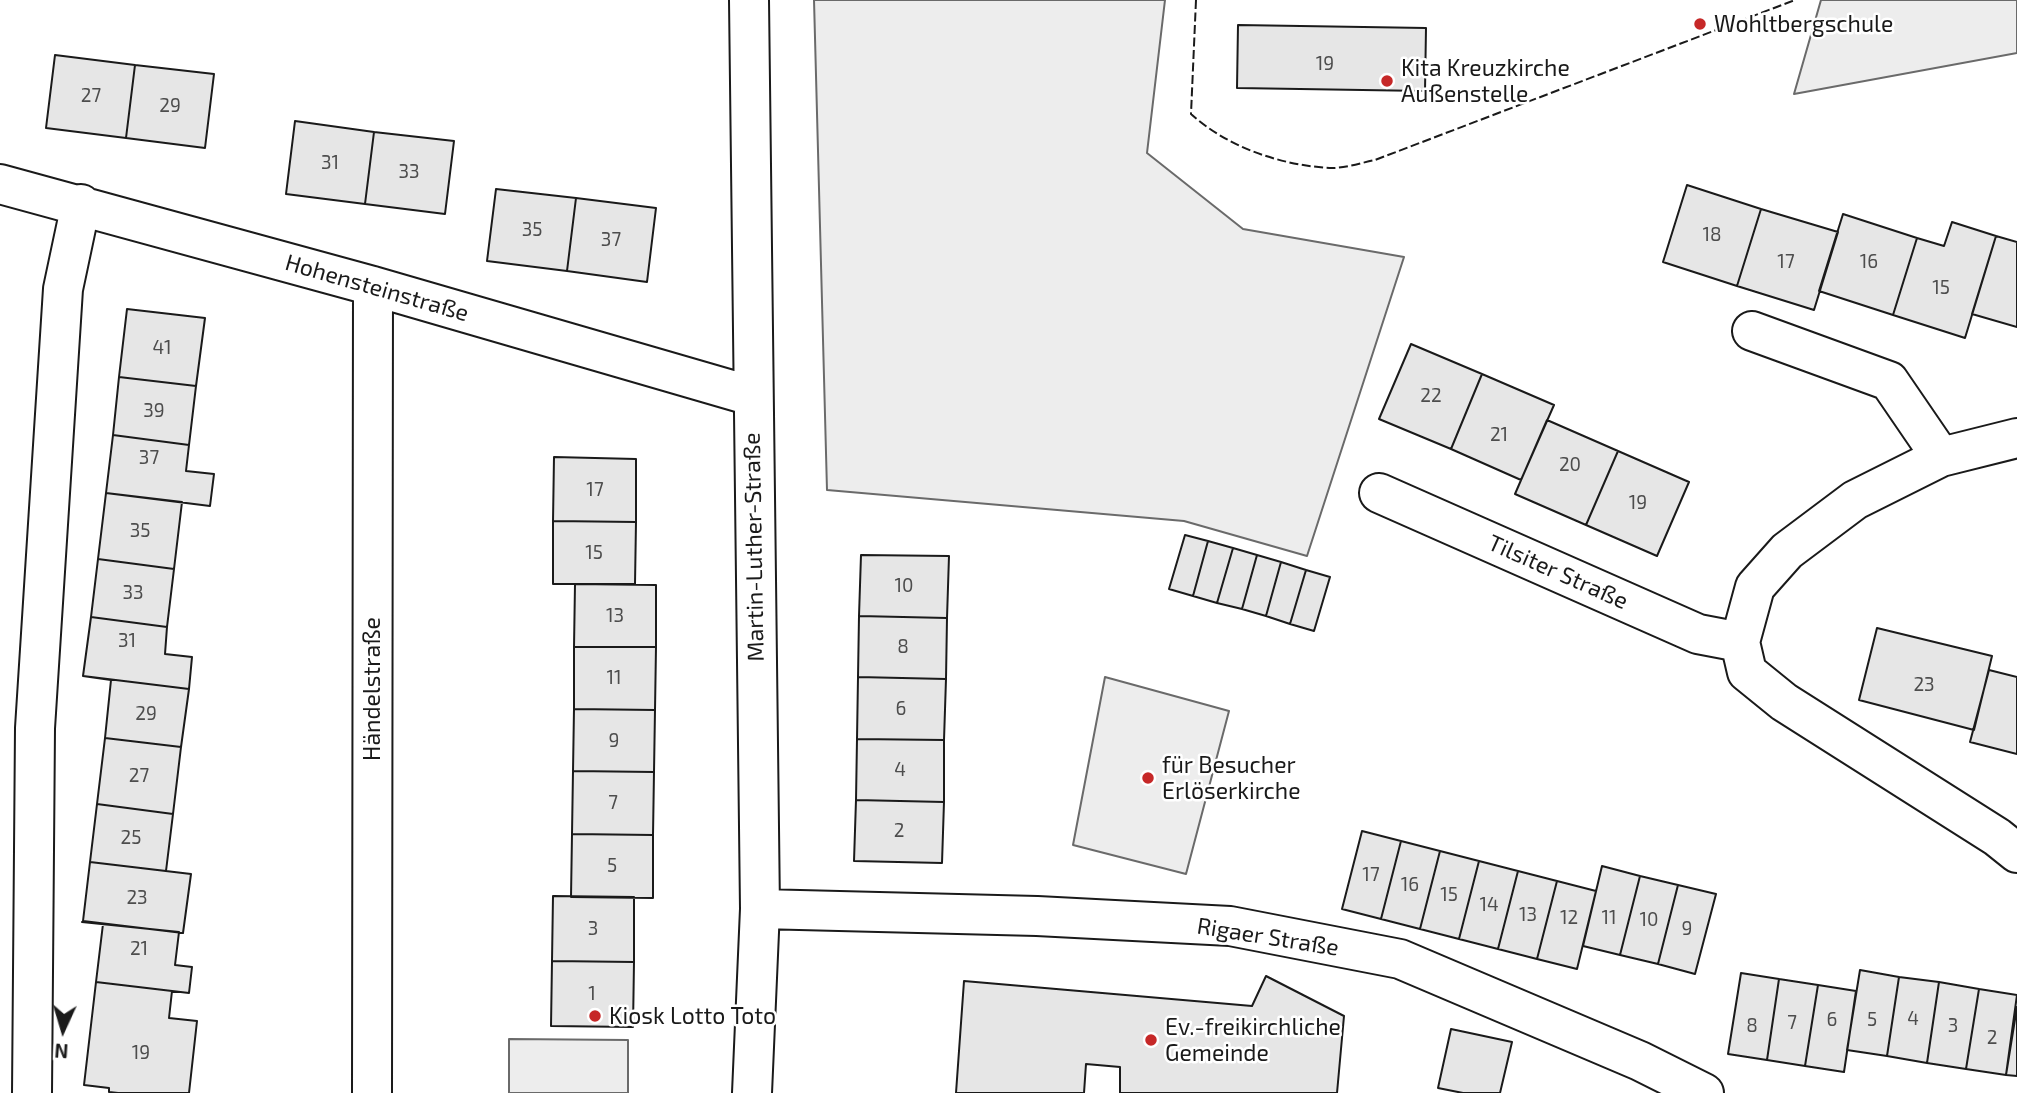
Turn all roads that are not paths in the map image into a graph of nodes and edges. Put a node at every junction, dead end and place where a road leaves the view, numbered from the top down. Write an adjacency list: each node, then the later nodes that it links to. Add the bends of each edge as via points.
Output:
1 (749, 0): 6 (street, Martin-Luther-Straße)
2 (0, 184): 3 (street, Hohensteinstraße)
3 (81, 204): 4 (street, Hohensteinstraße); 13 (street, via 62,289 35,728)
4 (373, 286): 6 (street, Hohensteinstraße); 14 (street, Händelstraße)
5 (1752, 331): 8 (street, via 1889,381)
6 (752, 396): 12 (street, Martin-Luther-Straße)
7 (2017, 438): 8 (street)
8 (1941, 457): 10 (street, via 1855,500 1787,551 1755,587)
9 (1379, 494): 10 (street, Tilsiter Straße, via 1698,634)
10 (1740, 642): 11 (street, via 1747,672 1784,702)
11 (2017, 853)
12 (761, 909): 15 (street, Martin-Luther-Straße); 16 (street, Rigaer Straße, via 1230,926 1400,959)
13 (32, 1093)
14 (372, 1093)
15 (752, 1093)
16 (1704, 1093)

